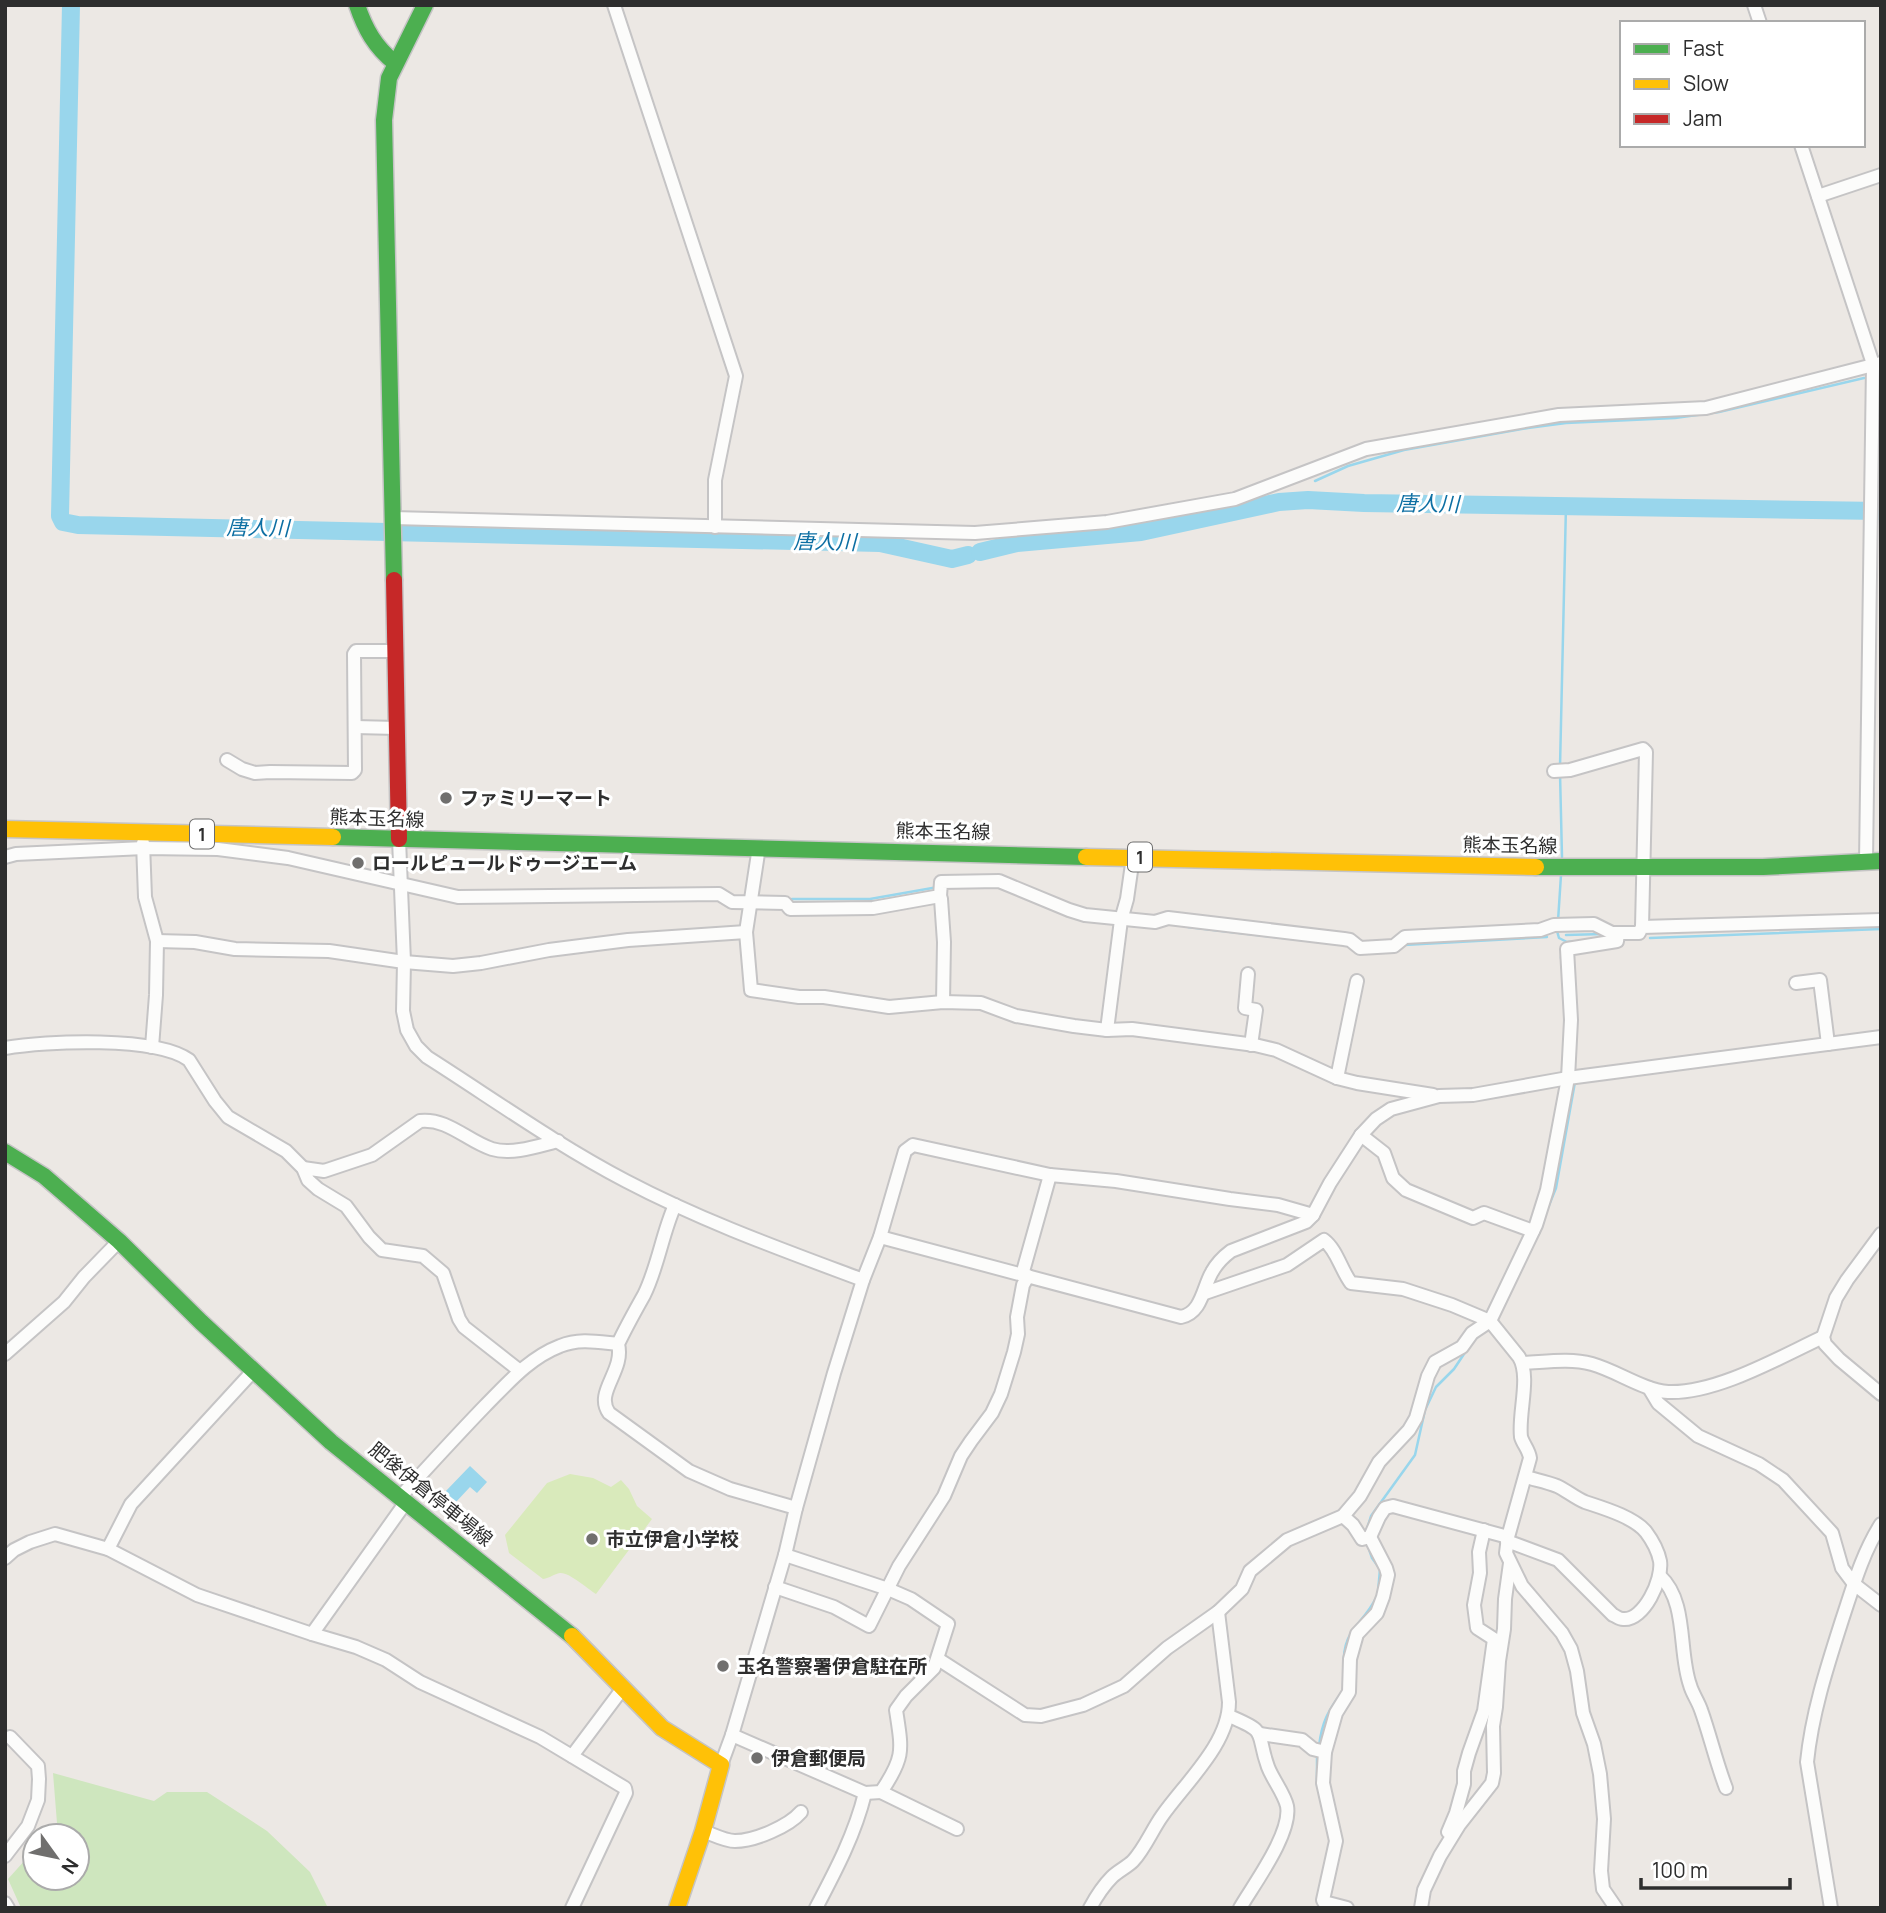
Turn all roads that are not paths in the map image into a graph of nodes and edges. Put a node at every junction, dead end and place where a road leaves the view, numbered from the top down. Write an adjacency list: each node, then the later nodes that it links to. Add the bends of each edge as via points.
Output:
1 (357, 5): 4 (main road, via 368,36)
2 (425, 5): 4 (main road)
3 (614, 5): 10 (street, via 736,376 715,480)
4 (395, 63): 9 (main road, via 384,120)
5 (1802, 147): 7 (street)
6 (1881, 175): 7 (street)
7 (1818, 196): 8 (street)
8 (1877, 364): 10 (street, via 1706,408 1568,414 1366,449 1235,499 1107,522 975,533); 23 (street)
9 (393, 526): 10 (street); 11 (main road)
10 (715, 527)
11 (395, 651): 12 (street, via 356,650); 13 (main road)
12 (355, 727): 13 (street); 14 (street, via 352,773 255,773)
13 (397, 728): 17 (main road)
14 (227, 760)
15 (1558, 771): 24 (street, via 1643,749 1646,752)
16 (5, 829): 19 (main road, 熊本玉名線 / 1)
17 (399, 839): 18 (main road, 熊本玉名線 / 1); 19 (main road, 熊本玉名線 / 1); 26 (street)
18 (759, 847): 20 (main road, 熊本玉名線 / 1); 28 (street)
19 (143, 848): 21 (street); 26 (street, via 218,849 288,858); 34 (street, via 145,897)
20 (998, 853): 22 (main road, 熊本玉名線 / 1); 25 (street)
21 (5, 856)
22 (1133, 857): 24 (main road, 熊本玉名線 / 1); 30 (street)
23 (1873, 861): 24 (main road, 熊本玉名線 / 1)
24 (1643, 868): 31 (street)
25 (999, 881): 27 (street, via 941,882); 30 (street, via 1069,910)
26 (402, 891): 28 (street, via 458,897 719,894 732,902); 35 (street)
27 (940, 891): 28 (street, via 873,908); 39 (street)
28 (751, 903): 32 (street)
29 (1881, 919): 31 (street)
30 (1121, 920): 33 (street, via 1168,918 1344,939 1360,948 1394,946 1405,937 1540,930 1558,925 1594,924); 40 (street)
31 (1642, 927): 33 (street, via 1639,933)
32 (746, 932): 35 (street, via 628,940 481,963); 39 (street, via 751,990 889,1007)
33 (1618, 933): 47 (street, via 1617,941 1567,949)
34 (156, 940): 35 (street, via 235,949 329,951); 44 (street)
35 (404, 962): 50 (street, via 403,1011 416,1046)
36 (1248, 974): 43 (street, via 1245,1009 1256,1010)
37 (1357, 981): 46 (street)
38 (1796, 983): 42 (street, via 1820,980)
39 (943, 1002): 40 (street, via 981,1003 1016,1016)
40 (1107, 1030): 43 (street, via 1132,1029)
41 (1881, 1037): 42 (street)
42 (1828, 1044): 47 (street)
43 (1251, 1045): 46 (street, via 1276,1050)
44 (152, 1047): 45 (street, via 86,1041); 52 (street, via 189,1060 228,1116 286,1151)
45 (5, 1048)
46 (1337, 1078): 48 (street)
47 (1568, 1078): 48 (street); 56 (street, via 1546,1190)
48 (1439, 1096): 49 (street, via 1391,1109)
49 (1361, 1135): 55 (street); 56 (street, via 1384,1153 1393,1178 1406,1190 1473,1218 1484,1213)
50 (558, 1141): 52 (street, via 503,1151 428,1120 372,1155 324,1171); 54 (street)
51 (5, 1152): 59 (main road, 肥後伊倉停車場線, via 44,1176)
52 (303, 1168): 69 (street, via 318,1189 346,1206 382,1250 423,1256 434,1264 443,1273 464,1327)
53 (1050, 1175): 55 (street, via 1278,1205); 58 (street, via 913,1145 905,1151); 60 (street)
54 (675, 1205): 61 (street); 65 (street, via 644,1295)
55 (1313, 1215): 62 (street, via 1222,1257 1210,1274)
56 (1533, 1231): 63 (street)
57 (1881, 1234): 64 (street, via 1836,1298)
58 (880, 1237): 60 (street); 61 (street)
59 (119, 1241): 66 (street, via 64,1303); 68 (main road, 肥後伊倉停車場線)
60 (1025, 1276): 62 (street, via 1181,1317 1193,1311); 87 (street, via 1014,1352 992,1413 961,1456 944,1496)
61 (863, 1280): 74 (street)
62 (1205, 1293): 63 (street, via 1287,1265 1324,1240 1351,1283 1402,1289)
63 (1490, 1321): 67 (street); 75 (street, via 1462,1347 1435,1363 1409,1430 1379,1462)
64 (1823, 1337): 70 (street, via 1722,1383 1668,1392); 71 (street, via 1839,1359)
65 (618, 1344): 69 (street, via 572,1342); 74 (street, via 621,1354 604,1398 610,1413 689,1471 730,1489)
66 (5, 1354)
67 (1523, 1363): 70 (street, via 1592,1364); 72 (street, via 1521,1439 1530,1458)
68 (254, 1370): 73 (main road, 肥後伊倉停車場線, via 331,1442); 80 (street, via 131,1504)
69 (520, 1371): 73 (street)
70 (1648, 1388): 85 (street, via 1657,1403 1698,1436 1783,1480 1832,1533 1842,1568)
71 (1881, 1394)
72 (1525, 1477): 79 (street); 84 (street, via 1558,1486 1582,1501 1634,1520 1657,1551)
73 (403, 1499): 90 (street); 92 (main road, 肥後伊倉停車場線, via 573,1637)
74 (796, 1508): 81 (street)
75 (1343, 1516): 78 (street, via 1362,1539); 89 (street, via 1287,1540 1250,1571 1242,1589)
76 (1881, 1524): 85 (street, via 1867,1546)
77 (1484, 1530): 78 (street, via 1393,1506 1385,1508); 79 (street); 107 (street, via 1474,1605 1477,1628 1494,1639 1485,1711)
78 (1367, 1537): 97 (street, via 1388,1575 1377,1613 1357,1634 1350,1659 1349,1692)
79 (1507, 1539): 83 (street); 84 (street, via 1558,1560 1613,1615 1623,1619 1644,1607)
80 (108, 1549): 82 (street, via 55,1534 30,1542); 90 (street, via 197,1595)
81 (785, 1555): 86 (street); 87 (street)
82 (5, 1558)
83 (1510, 1562): 107 (street, via 1493,1726 1492,1783); 115 (street, via 1522,1586 1571,1649 1600,1774 1603,1889)
84 (1660, 1576): 100 (street, via 1676,1605 1689,1684)
85 (1854, 1584): 88 (street); 116 (street, via 1822,1683 1807,1762)
86 (775, 1587): 87 (street, via 834,1607 869,1626); 95 (street)
87 (888, 1589): 91 (street, via 948,1625)
88 (1881, 1605)
89 (1218, 1612): 91 (street, via 1124,1686 1083,1705 1041,1716 1025,1715); 93 (street)
90 (312, 1634): 98 (street, via 386,1660 420,1682)
91 (938, 1659): 101 (street, via 896,1710 901,1746)
92 (623, 1688): 98 (street); 99 (main road, 肥後伊倉停車場線, via 662,1728)
93 (1229, 1716): 94 (street); 111 (street, via 1202,1764 1134,1860 1112,1878)
94 (1260, 1734): 97 (street, via 1302,1740); 112 (street, via 1287,1806 1287,1821 1281,1840)
95 (732, 1735): 99 (street); 102 (street)
96 (10, 1737): 106 (street, via 38,1766 39,1779 27,1826)
97 (1320, 1750): 113 (street, via 1336,1841 1323,1900)
98 (572, 1756): 108 (street, via 625,1788 626,1793)
99 (722, 1765): 105 (main road)
100 (1726, 1788)
101 (881, 1791): 102 (street); 104 (street)
102 (865, 1793): 110 (street, via 845,1852)
103 (801, 1812): 105 (street, via 771,1833 735,1841)
104 (957, 1829)
105 (703, 1831): 109 (main road)
106 (5, 1856)
107 (1440, 1856): 114 (street, via 1424,1891)
108 (572, 1908)
109 (677, 1908)
110 (816, 1908)
111 (1090, 1908)
112 (1240, 1908)
113 (1348, 1908)
114 (1422, 1908)
115 (1616, 1908)
116 (1831, 1908)

